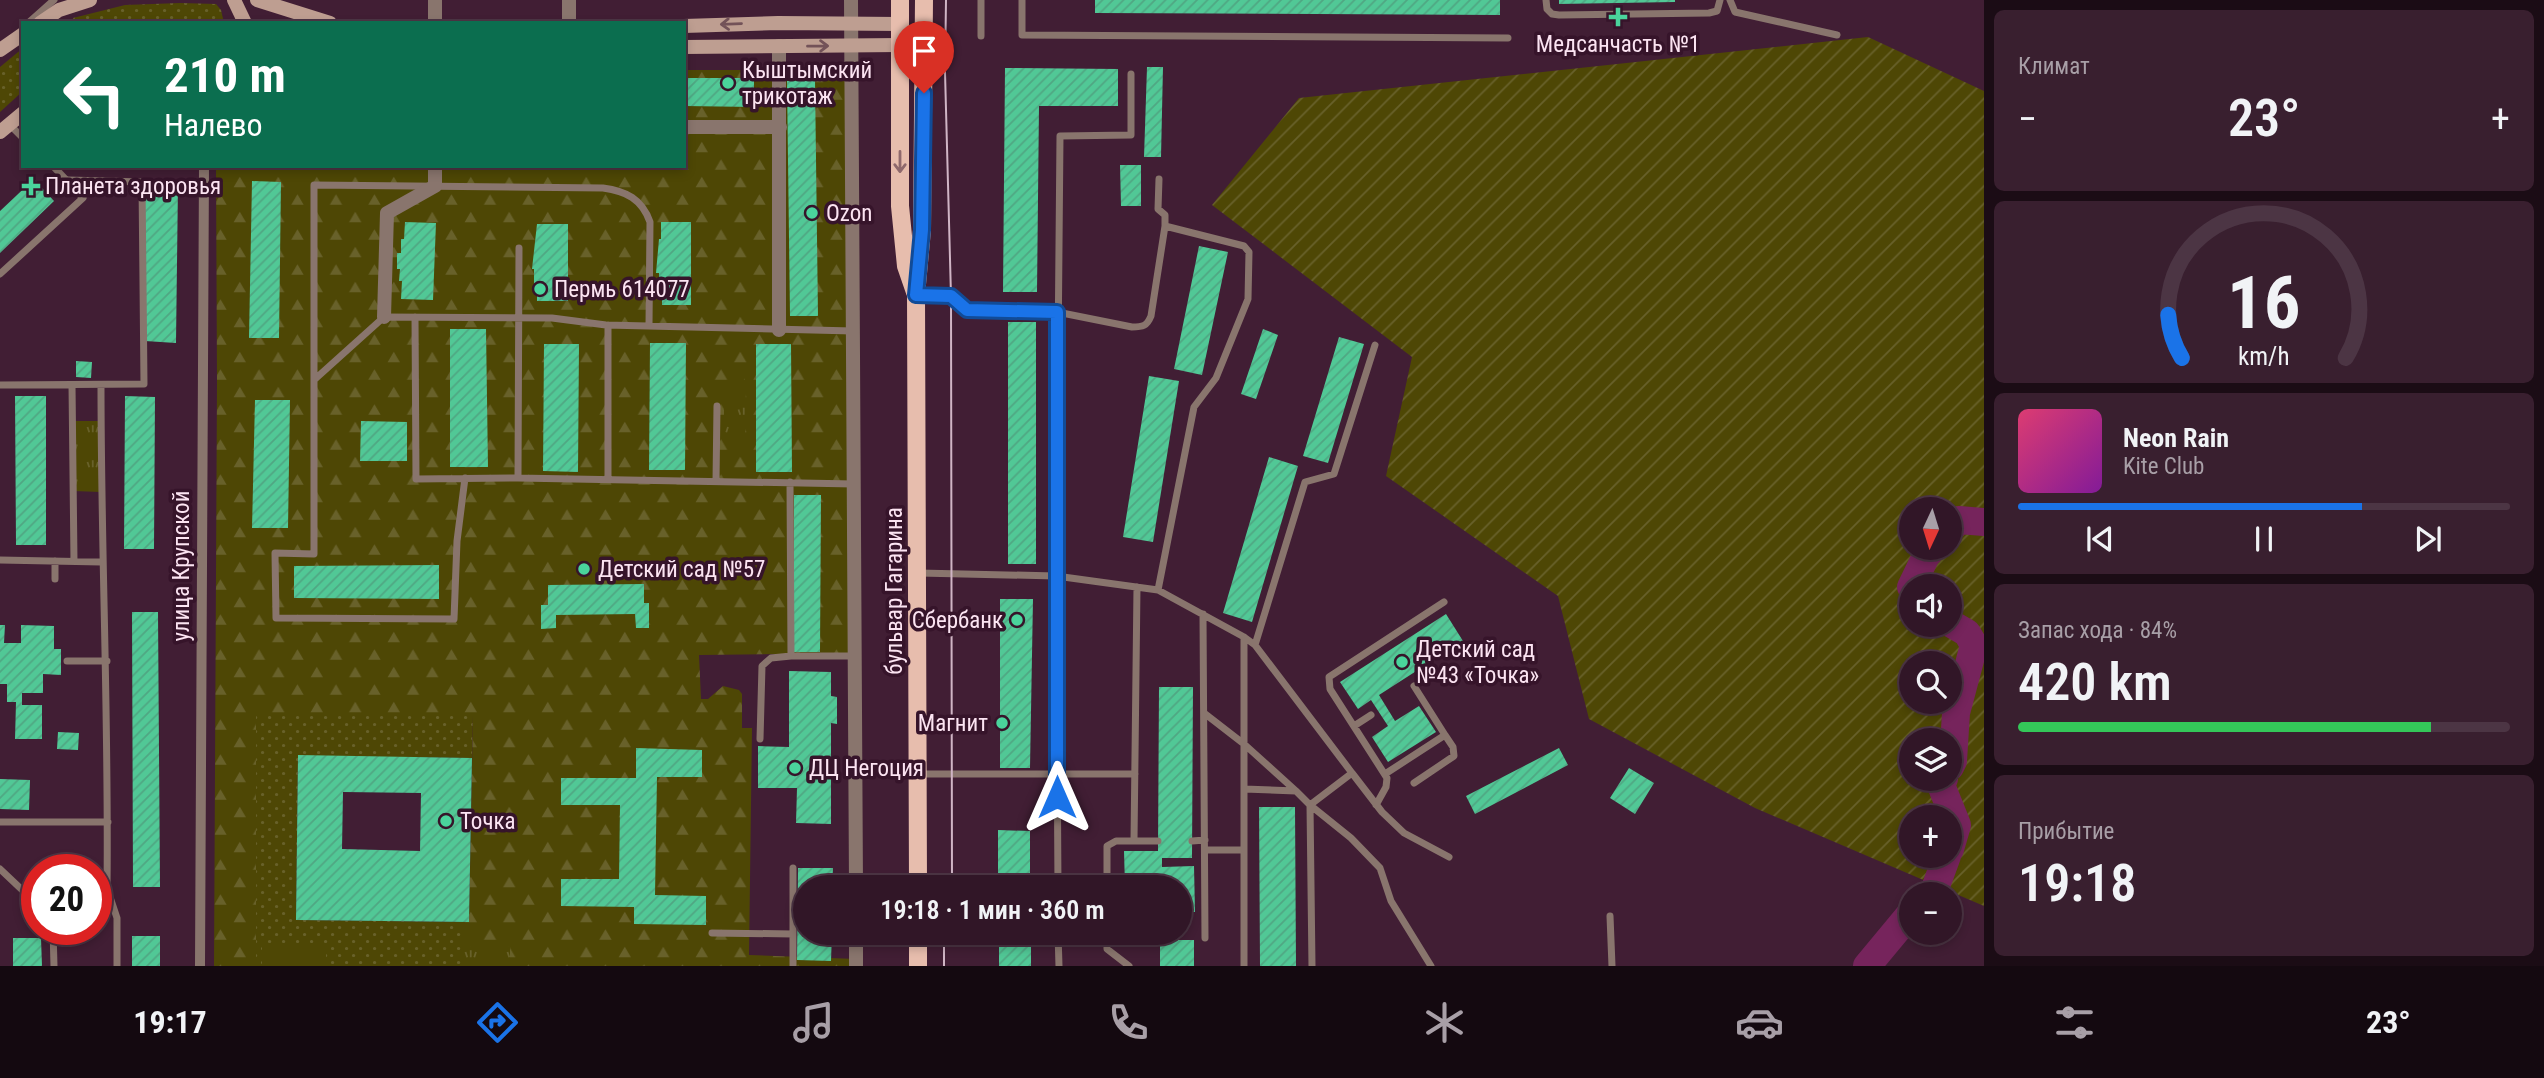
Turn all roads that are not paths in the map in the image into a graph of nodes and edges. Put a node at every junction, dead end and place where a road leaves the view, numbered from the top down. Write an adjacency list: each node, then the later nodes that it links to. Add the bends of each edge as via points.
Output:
1 (54, 0): 15 (lane)
2 (90, 0): 16 (main road)
3 (234, 0): 17 (main road)
4 (257, 0): 18 (main road)
5 (435, 0): 19 (street)
6 (569, 0): 20 (street)
7 (851, 0): 21 (street)
8 (900, 0): 22 (main road, бульвар Гагарина)
9 (924, 0): 27 (main road, бульвар Гагарина)
10 (981, 0): 28 (lane)
11 (1022, 0): 29 (lane, via 1022,35)
12 (1546, 0): 13 (lane, via 1547,9 1559,15 1709,13 1717,11)
13 (1720, 0)
14 (1730, 0): 26 (lane, via 1735,12 1746,16)
15 (30, 21)
16 (43, 21)
17 (244, 21)
18 (324, 21)
19 (435, 21)
20 (569, 21)
21 (850, 23): 22 (main road); 23 (main road, one-way to 23); 30 (street)
22 (899, 24): 27 (main road); 31 (main road, бульвар Гагарина)
23 (686, 26)
24 (21, 30): 34 (lane)
25 (21, 35): 34 (main road)
26 (1837, 35)
27 (924, 36): 31 (main road); 50 (main road, бульвар Гагарина, via 922,230)
28 (981, 36)
29 (1508, 38)
30 (851, 45): 31 (main road); 32 (main road, one-way to 30); 58 (street)
31 (900, 45): 50 (main road, бульвар Гагарина, one-way to 50, via 901,237)
32 (779, 46): 33 (main road); 38 (street)
33 (686, 47)
34 (0, 49)
35 (1131, 74): 51 (lane, via 1131,135 1060,136)
36 (21, 115): 39 (main road)
37 (686, 127): 38 (street)
38 (780, 127): 57 (street)
39 (5, 128): 40 (lane)
40 (21, 137)
41 (56, 168): 45 (lane)
42 (204, 168): 134 (street, улица Крупской)
43 (435, 168): 46 (street)
44 (1159, 179): 47 (lane, via 1158,209 1165,215)
45 (68, 180): 49 (lane, via 83,198); 63 (lane, via 142,182 144,384)
46 (435, 186): 52 (street, via 387,213); 56 (lane, via 603,187 635,198 650,222); 60 (lane, via 314,185)
47 (1166, 226): 51 (lane, via 1148,323 1132,327); 79 (lane, via 1244,246 1249,261 1248,299 1216,378 1194,407)
48 (519, 248): 54 (lane)
49 (0, 274)
50 (916, 295): 51 (lane, via 951,296 967,310); 75 (main road, бульвар Гагарина)
51 (1057, 312): 76 (lane)
52 (384, 317): 53 (lane); 60 (lane)
53 (415, 317): 54 (lane); 65 (lane, via 416,479)
54 (519, 318): 55 (lane); 66 (lane)
55 (608, 325): 56 (lane); 67 (lane)
56 (649, 326): 57 (lane)
57 (779, 330): 58 (lane)
58 (853, 331): 70 (street)
59 (1375, 345): 83 (lane, via 1334,474 1305,482)
60 (314, 380): 65 (lane, via 314,554 275,554 276,618 454,619)
61 (0, 385): 62 (lane)
62 (72, 385): 63 (lane); 73 (lane)
63 (101, 386): 74 (lane)
64 (717, 406): 68 (lane)
65 (465, 478): 66 (lane)
66 (518, 478): 67 (lane)
67 (608, 479): 68 (lane)
68 (716, 481): 69 (lane)
69 (790, 482): 70 (lane); 84 (lane)
70 (854, 484): 85 (street)
71 (0, 560): 72 (lane)
72 (55, 561): 73 (lane); 77 (lane)
73 (74, 561): 74 (lane)
74 (102, 562): 86 (lane)
75 (918, 573): 76 (lane); 96 (main road, бульвар Гагарина)
76 (1056, 576): 78 (lane); 97 (lane)
77 (55, 579)
78 (1137, 587): 79 (lane); 98 (lane)
79 (1158, 590): 81 (lane)
80 (1444, 602): 91 (lane, via 1329,677 1330,689)
81 (1203, 614): 82 (lane); 89 (lane)
82 (1244, 636): 83 (lane); 94 (lane)
83 (1255, 645): 95 (lane)
84 (791, 656): 85 (lane); 93 (lane, via 771,657 762,666)
85 (855, 656): 117 (street)
86 (107, 660): 87 (lane); 106 (lane)
87 (68, 661)
88 (1414, 686): 92 (lane)
89 (1204, 713): 94 (lane); 107 (lane)
90 (1371, 715): 91 (lane)
91 (1354, 726): 99 (lane)
92 (1445, 735): 99 (lane); 100 (lane, via 1454,755)
93 (760, 738)
94 (1244, 744): 101 (lane); 102 (lane)
95 (1352, 773): 103 (lane); 104 (lane)
96 (919, 774): 97 (lane); 118 (main road, бульвар Гагарина)
97 (1057, 774): 98 (lane); 119 (lane)
98 (1135, 774): 108 (lane)
99 (1385, 774): 104 (lane, via 1387,783)
100 (1413, 783)
101 (1244, 789): 102 (lane); 112 (lane)
102 (1296, 791): 103 (lane)
103 (1310, 805): 141 (lane); 142 (lane, via 1380,868 1391,901)
104 (1376, 805): 113 (lane, via 1404,833)
105 (0, 822): 106 (lane)
106 (108, 822): 133 (lane, via 107,888 117,918)
107 (1205, 840): 110 (lane); 111 (lane)
108 (1134, 841): 109 (lane); 120 (lane, via 1107,846)
109 (1158, 841)
110 (1192, 841)
111 (1205, 850): 112 (lane); 125 (lane)
112 (1244, 850): 140 (lane)
113 (1449, 857)
114 (793, 868): 116 (lane)
115 (0, 869): 121 (lane)
116 (793, 875)
117 (856, 875)
118 (918, 875)
119 (1058, 875)
120 (1107, 875)
121 (21, 889)
122 (1610, 916): 143 (lane)
123 (712, 933): 124 (lane)
124 (793, 934)
125 (1205, 938)
126 (53, 945): 132 (lane)
127 (793, 945): 135 (lane)
128 (856, 945): 136 (street)
129 (918, 945): 137 (main road)
130 (1058, 945): 138 (lane)
131 (1107, 945): 139 (lane)
132 (54, 966)
133 (117, 966)
134 (200, 966)
135 (793, 966)
136 (856, 966)
137 (918, 966)
138 (1059, 966)
139 (1129, 966)
140 (1244, 966)
141 (1312, 966)
142 (1432, 966)
143 (1612, 966)

